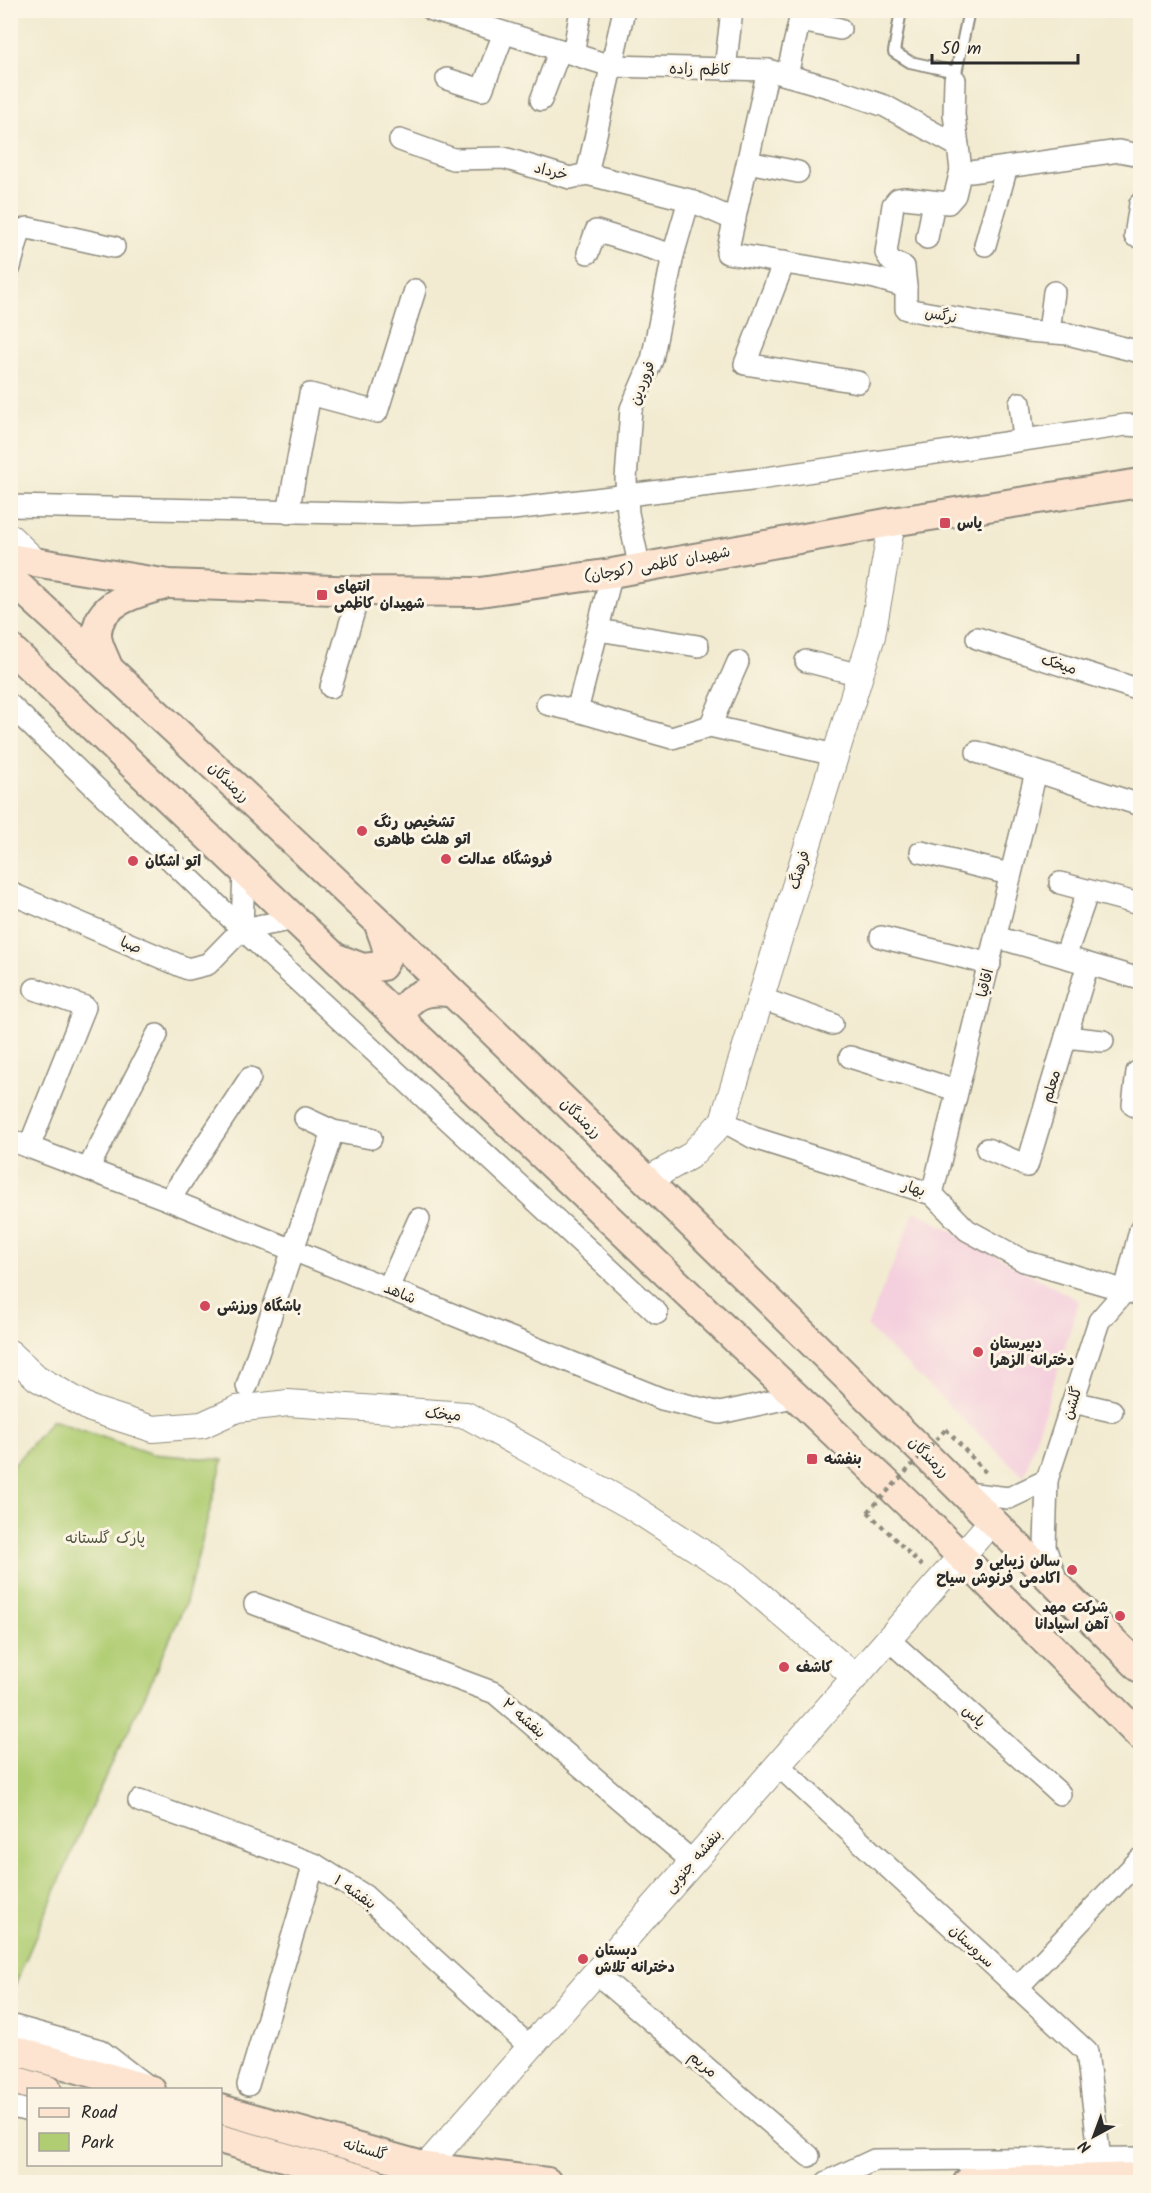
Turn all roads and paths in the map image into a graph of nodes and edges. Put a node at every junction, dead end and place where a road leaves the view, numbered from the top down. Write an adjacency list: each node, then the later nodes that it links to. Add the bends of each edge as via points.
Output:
1 (581, 10): 10 (street)
2 (624, 10): 11 (street)
3 (732, 10): 12 (street)
4 (901, 10): 14 (lane, via 894,52 910,62)
5 (969, 10): 14 (lane)
6 (433, 11): 8 (street, کاظم زاده)
7 (801, 16): 9 (street); 13 (street)
8 (494, 24): 10 (street, کاظم زاده); 15 (street, via 482,90)
9 (840, 29)
10 (567, 52): 11 (street, کاظم زاده); 16 (street)
11 (611, 66): 12 (street, کاظم زاده); 24 (street)
12 (725, 69): 13 (street, کاظم زاده)
13 (778, 73): 18 (street, کاظم زاده, via 885,106); 20 (street)
14 (955, 76): 18 (street)
15 (447, 79)
16 (541, 100)
17 (400, 140): 24 (street, خرداد, via 453,159 504,158 570,178)
18 (958, 146): 22 (street)
19 (1140, 156): 21 (street, via 1119,152)
20 (748, 162): 23 (street); 28 (street)
21 (1007, 167): 22 (street); 31 (street)
22 (961, 170): 26 (street, via 952,200)
23 (798, 172)
24 (587, 174): 25 (street, خرداد)
25 (689, 200): 28 (street, خرداد); 34 (street, فروردین)
26 (934, 202): 30 (street); 37 (street, via 905,198 893,205 886,253 891,261 904,267)
27 (1140, 204): 29 (street, via 1135,236)
28 (735, 220): 35 (street, via 727,253)
29 (1140, 237)
30 (927, 238)
31 (985, 245)
32 (114, 247): 36 (street, via 28,228 19,234)
33 (588, 254): 34 (street, via 596,231)
34 (673, 255): 47 (street, فروردین, via 652,360 631,409)
35 (784, 262): 37 (street); 42 (street, via 745,364)
36 (10, 267)
37 (906, 287): 40 (street, نرگس, via 906,309)
38 (415, 290): 49 (street, via 377,412 310,394)
39 (1054, 292): 40 (street)
40 (1049, 333): 41 (street, نرگس)
41 (1140, 352)
42 (858, 382)
43 (1020, 403): 45 (street)
44 (1140, 426): 45 (street)
45 (1024, 439): 47 (street)
46 (1140, 483): 50 (main road, شهیدان کاظمی (کوجان))
47 (627, 497): 49 (street, via 505,510); 53 (street, فروردین)
48 (10, 506): 49 (street)
49 (288, 513)
50 (892, 522): 53 (main road, شهیدان کاظمی (کوجان)); 65 (street, فرهنگ, via 872,636)
51 (10, 537): 52 (street)
52 (23, 560): 56 (main road)
53 (640, 568): 54 (main road, شهیدان کاظمی (کوجان))
54 (612, 573): 57 (main road, شهیدان کاظمی (کوجان), via 480,592); 58 (street)
55 (10, 578): 64 (main road, رزمندگان)
56 (169, 584): 57 (main road, شهیدان کاظمی (کوجان)); 64 (main road, via 126,596 104,614 97,634)
57 (360, 591): 66 (street)
58 (598, 630): 60 (street); 70 (street)
59 (977, 638): 67 (street, میخک)
60 (698, 646)
61 (10, 648): 77 (main road)
62 (806, 661): 65 (street)
63 (738, 662): 71 (street)
64 (108, 667): 84 (main road, رزمندگان)
65 (860, 675): 73 (street, فرهنگ)
66 (331, 687)
67 (1140, 690)
68 (10, 705): 85 (street)
69 (547, 705): 70 (street)
70 (578, 711): 71 (street, via 672,738)
71 (710, 726): 73 (street)
72 (976, 752): 74 (street)
73 (835, 755): 95 (street, فرهنگ)
74 (1036, 772): 75 (street); 78 (street, اقاقیا)
75 (1140, 805)
76 (921, 852): 78 (street)
77 (244, 869): 83 (main road); 85 (street)
78 (1009, 874): 87 (street, اقاقیا)
79 (1060, 883): 80 (street)
80 (1088, 891): 82 (street); 88 (street)
81 (10, 893): 85 (street, صبا, via 188,969 208,964)
82 (1139, 904)
83 (296, 919): 85 (street); 89 (main road)
84 (379, 924): 89 (main road, via 389,950 382,966 363,968); 94 (main road, رزمندگان)
85 (242, 929): 121 (street)
86 (881, 936): 90 (street)
87 (996, 937): 88 (street); 90 (street, اقاقیا)
88 (1065, 957): 91 (street)
89 (337, 958): 97 (main road)
90 (990, 964): 104 (street, اقاقیا)
91 (1088, 964): 92 (street); 99 (street, معلم)
92 (1140, 979)
93 (35, 989): 110 (street, via 85,1006)
94 (449, 992): 97 (main road, via 417,994 401,1013); 113 (main road, رزمندگان)
95 (760, 998): 96 (street); 107 (street, فرهنگ)
96 (832, 1024)
97 (407, 1025): 124 (main road)
98 (157, 1035): 112 (street)
99 (1066, 1036): 100 (street); 111 (street, معلم, via 1027,1166)
100 (1103, 1041)
101 (850, 1057): 104 (street)
102 (1137, 1072): 105 (street, via 1132,1105)
103 (250, 1078): 115 (street)
104 (956, 1090): 114 (street, اقاقیا)
105 (1140, 1108)
106 (305, 1118): 108 (street)
107 (723, 1121): 113 (street, فرهنگ, via 690,1156); 114 (street, بهار, via 754,1138)
108 (333, 1131): 109 (street); 118 (street)
109 (371, 1138)
110 (20, 1144): 112 (street, شاهد)
111 (987, 1149)
112 (88, 1169): 115 (street, شاهد)
113 (646, 1180): 128 (main road, رزمندگان, via 966,1493)
114 (932, 1194): 120 (street, بهار, via 967,1230 1024,1261)
115 (169, 1200): 118 (street, شاهد)
116 (419, 1219): 119 (street)
117 (1140, 1230): 120 (street, گلشن)
118 (294, 1250): 119 (street, شاهد); 123 (street)
119 (388, 1288): 124 (street, شاهد, via 662,1399 720,1413)
120 (1133, 1293): 125 (street, گلشن, via 1099,1321)
121 (657, 1313)
122 (10, 1353): 135 (street, میخک, via 37,1378 91,1409 153,1430 202,1425 237,1409 288,1403 466,1415 629,1505 737,1575)
123 (247, 1386)
124 (793, 1397): 129 (main road)
125 (1073, 1402): 126 (street); 127 (street, گلشن)
126 (1112, 1411)
127 (1047, 1480): 128 (street); 131 (street, گلشن, via 1045,1547)
128 (1001, 1509): 129 (street, بنفشه جنوبی); 130 (path, bridge, via 946,1429 868,1512); 131 (main road, رزمندگان)
129 (961, 1557): 130 (street, بنفشه جنوبی); 136 (main road)
130 (938, 1582): 133 (street, بنفشه جنوبی)
131 (1059, 1586): 134 (main road, رزمندگان)
132 (255, 1604): 141 (street, بنفشه ۲, via 495,1693)
133 (888, 1639): 135 (street, بنفشه جنوبی); 138 (street, یاس)
134 (1140, 1668)
135 (855, 1677): 137 (street, بنفشه جنوبی)
136 (1140, 1736)
137 (778, 1765): 141 (street, بنفشه جنوبی); 144 (street, سروستان)
138 (1060, 1794)
139 (139, 1801): 142 (street, بنفشه ۱)
140 (1140, 1859): 144 (street)
141 (693, 1862): 143 (street, بنفشه جنوبی)
142 (314, 1864): 146 (street, بنفشه ۱, via 365,1896); 149 (street)
143 (596, 1973): 146 (street, بنفشه جنوبی); 157 (street, مریم)
144 (1017, 1989): 159 (street, سروستان, via 1087,2052)
145 (10, 2025): 152 (street, via 100,2050)
146 (530, 2047): 160 (street, بنفشه جنوبی)
147 (10, 2049): 151 (main road)
148 (10, 2079): 150 (main road)
149 (248, 2085)
150 (40, 2088)
151 (144, 2088)
152 (148, 2088)
153 (10, 2106): 155 (street)
154 (222, 2110): 160 (main road, گلستانه)
155 (27, 2111)
156 (222, 2140): 162 (main road, گلستانه)
157 (808, 2156)
158 (1140, 2158): 159 (street)
159 (1100, 2160): 165 (street, via 874,2160)
160 (419, 2174): 164 (main road, گلستانه)
161 (1140, 2177): 166 (main road)
162 (342, 2178): 163 (main road, گلستانه)
163 (373, 2182)
164 (547, 2182)
165 (827, 2182)
166 (968, 2182)

